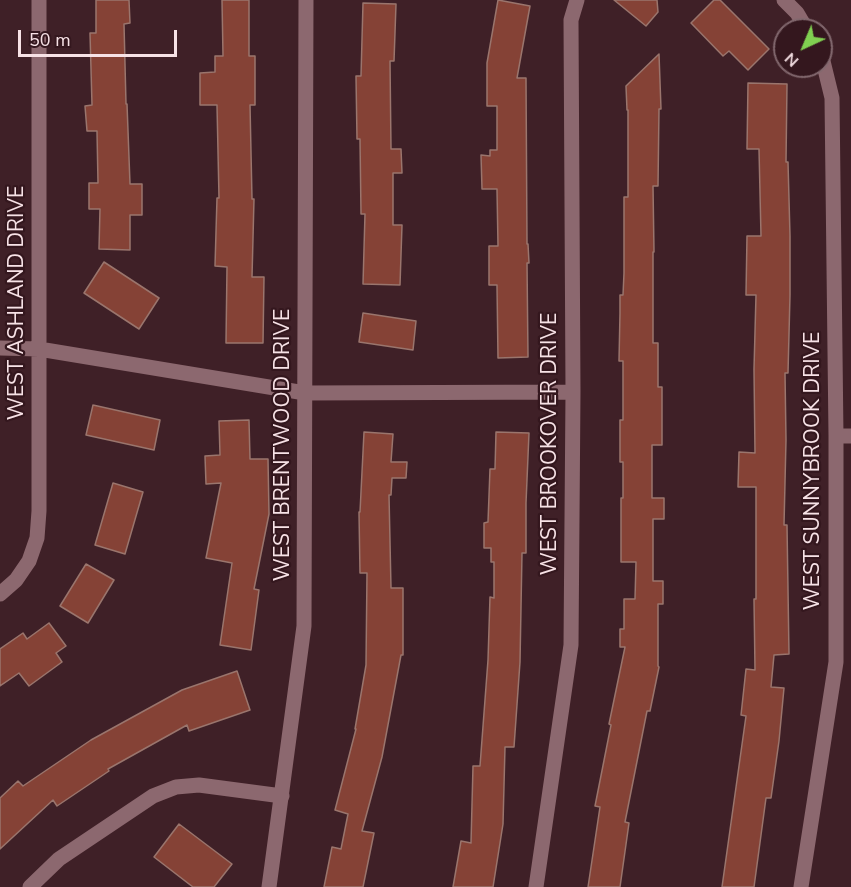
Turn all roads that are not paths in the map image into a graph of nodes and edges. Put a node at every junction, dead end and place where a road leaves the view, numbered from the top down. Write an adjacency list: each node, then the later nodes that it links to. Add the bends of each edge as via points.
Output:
1 (39, 0): 8 (street, WEST ASHLAND DRIVE)
2 (306, 0): 10 (street, WEST BRENTWOOD DRIVE)
3 (577, 0): 9 (street, WEST BROOKOVER DRIVE, via 571,20)
4 (784, 0): 5 (street)
5 (800, 18)
6 (827, 78): 11 (street, WEST SUNNYBROOK DRIVE, via 832,98)
7 (0, 348): 8 (street)
8 (39, 349): 10 (street); 12 (street, WEST ASHLAND DRIVE, via 37,538 29,561)
9 (573, 392): 10 (street); 16 (street, WEST BROOKOVER DRIVE, via 571,645)
10 (305, 393): 13 (street, WEST BRENTWOOD DRIVE, via 304,626)
11 (843, 436): 17 (street, WEST SUNNYBROOK DRIVE, via 836,662)
12 (0, 594)
13 (282, 796): 14 (street, via 199,785 176,787 153,796 59,859); 15 (street, WEST BRENTWOOD DRIVE)
14 (30, 887)
15 (269, 887)
16 (536, 887)
17 (801, 887)

